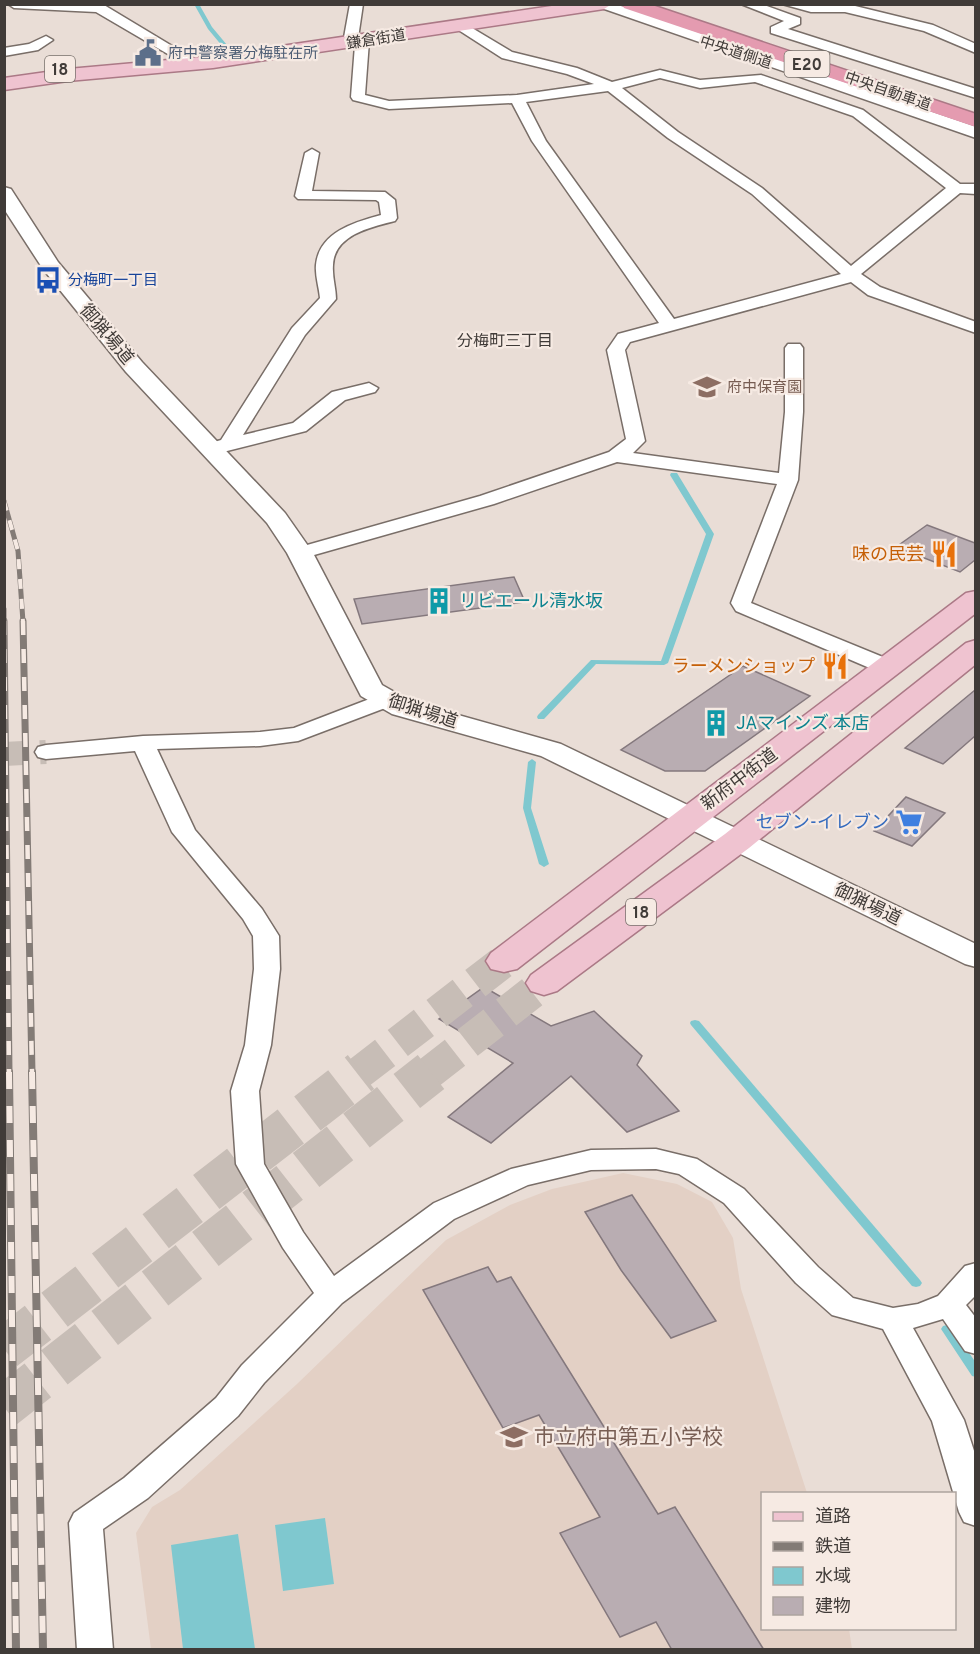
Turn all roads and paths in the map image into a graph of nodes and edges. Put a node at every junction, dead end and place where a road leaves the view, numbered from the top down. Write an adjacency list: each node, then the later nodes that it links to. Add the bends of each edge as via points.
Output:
1 (14, 4): 13 (street, via 99,8)
2 (357, 4): 10 (street)
3 (630, 4): 21 (highway, 中央自動車道 / E20)
4 (667, 4): 20 (highway, 中央自動車道 / E20)
5 (747, 4): 18 (street, via 795,21 776,30)
6 (788, 4): 11 (street, via 845,8 928,28)
7 (601, 5): 8 (main road, 鎌倉街道 / 18); 22 (street, 中央道側道)
8 (462, 26): 10 (main road, 鎌倉街道 / 18); 17 (street, via 507,55 572,71)
9 (46, 40): 12 (street, via 33,47)
10 (356, 42): 13 (main road, 鎌倉街道 / 18); 19 (street, via 358,97 389,105)
11 (975, 49)
12 (4, 52)
13 (195, 64): 15 (main road, 鎌倉街道 / 18)
14 (4, 65): 15 (main road, 18)
15 (115, 70): 16 (main road, 鎌倉街道 / 18)
16 (4, 84)
17 (611, 86): 19 (street); 24 (street, via 660,74 700,84 756,78 858,113); 27 (street, via 673,135 757,191)
18 (975, 94)
19 (518, 99): 28 (street, via 539,141)
20 (975, 106)
21 (975, 121)
22 (975, 133)
23 (312, 153): 32 (street, via 303,196 380,195 387,200 389,218 354,227 338,239 325,262 328,299 298,332)
24 (956, 188): 25 (street); 27 (street)
25 (975, 189)
26 (4, 193): 32 (street, 御猟場道, via 50,265 134,367)
27 (852, 276): 28 (street); 29 (street, via 874,291)
28 (670, 326): 33 (street, via 624,338 616,350 636,441)
29 (975, 327)
30 (794, 348): 34 (street)
31 (369, 388): 32 (street, via 333,398 304,425)
32 (220, 447): 35 (street, 御猟場道)
33 (616, 456): 34 (street); 35 (street, via 487,500)
34 (788, 480): 38 (street, via 741,603 743,607)
35 (300, 552): 39 (street, 御猟場道, via 364,679)
36 (975, 599): 38 (main road, 新府中街道)
37 (975, 648): 43 (main road, 18)
38 (888, 667): 42 (main road, 新府中街道)
39 (385, 700): 40 (street, via 298,734); 42 (street, 御猟場道, via 551,750)
40 (143, 743): 41 (street); 48 (street, via 184,832 254,915 266,936 267,969 258,1045 245,1091 250,1164 293,1240)
41 (46, 752)
42 (689, 817): 43 (street, 御猟場道); 45 (main road, 新府中街道)
43 (737, 841): 44 (street, 御猟場道); 46 (main road, 18)
44 (975, 957)
45 (504, 960)
46 (544, 983)
47 (975, 1274): 49 (street)
48 (332, 1294): 50 (street, via 444,1211 521,1176 591,1160 656,1159 687,1166 735,1196 807,1275 843,1307); 53 (street, via 226,1407 136,1488 86,1523)
49 (949, 1304): 50 (street, via 922,1315); 51 (street)
50 (893, 1320): 52 (street, via 948,1420)
51 (975, 1342)
52 (975, 1512)
53 (95, 1650)

